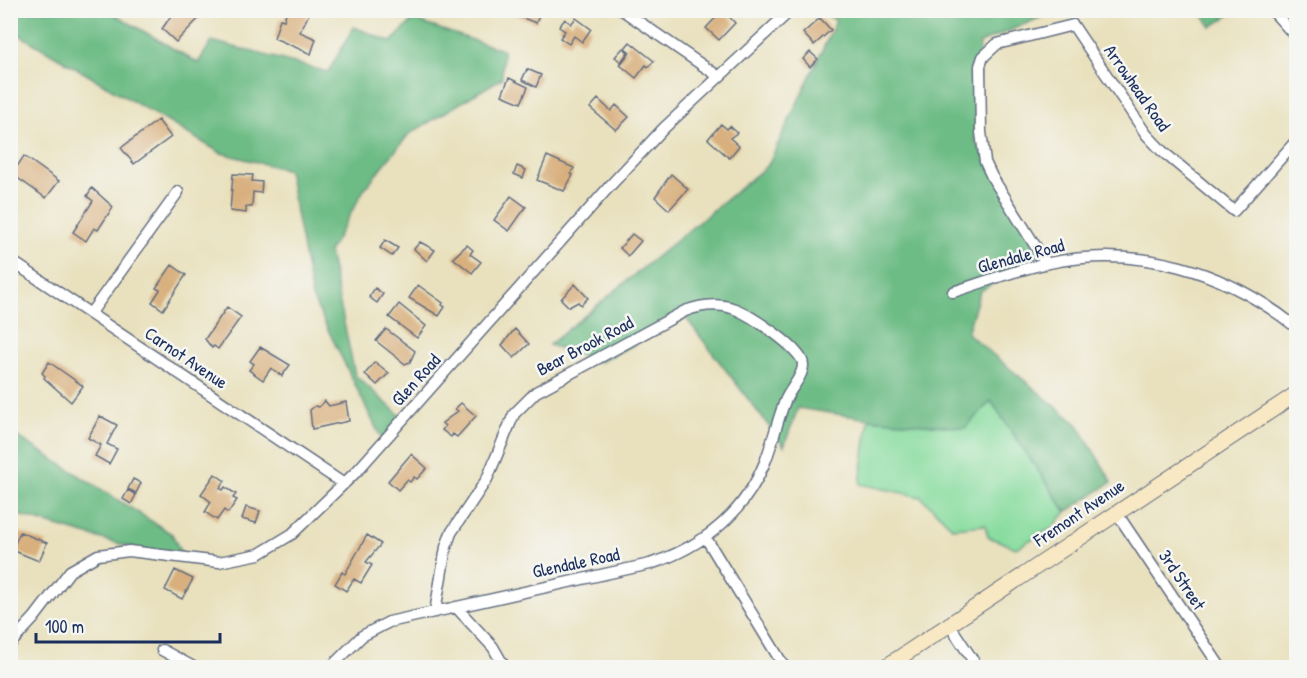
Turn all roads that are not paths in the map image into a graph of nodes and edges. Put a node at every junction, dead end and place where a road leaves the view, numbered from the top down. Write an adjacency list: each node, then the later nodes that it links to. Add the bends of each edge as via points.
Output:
1 (622, 10): 5 (street)
2 (791, 10): 5 (street, Glen Road)
3 (1272, 10): 4 (street)
4 (1296, 37)
5 (718, 76): 15 (street, Glen Road, via 608,188)
6 (1296, 141): 9 (street, Arrowhead Road, via 1234,211 1146,134 1074,25 997,44 983,57 980,66 985,162)
7 (178, 192): 11 (street)
8 (10, 260): 11 (street, Carnot Avenue)
9 (1046, 263): 10 (street, Glendale Road); 12 (street, Glendale Road, via 1127,257 1184,267 1247,293)
10 (953, 292)
11 (90, 314): 15 (street, Carnot Avenue)
12 (1296, 327)
13 (1296, 394): 16 (street, Fremont Avenue)
14 (777, 425): 17 (street, Glendale Road, via 765,464 752,488 738,508); 19 (street, Bear Brook Road, via 785,400 802,371 802,357 747,315 721,306 686,311 536,392 514,414 487,479 451,533)
15 (344, 484): 21 (street, Glen Road, via 292,534 259,554 212,562 113,551 84,561 59,582)
16 (1116, 512): 20 (street, Fremont Avenue); 29 (street, 3rd Street)
17 (706, 538): 18 (street, Glendale Road, via 650,564); 26 (street)
18 (456, 607): 19 (street, Glendale Road); 25 (street, via 493,647)
19 (435, 612): 24 (street, Glendale Road, via 381,626 346,649)
20 (949, 624): 27 (street, Fremont Avenue); 28 (street)
21 (10, 644)
22 (162, 650): 23 (street)
23 (195, 668)
24 (330, 668)
25 (505, 668)
26 (785, 668)
27 (884, 668)
28 (978, 668)
29 (1221, 668)

